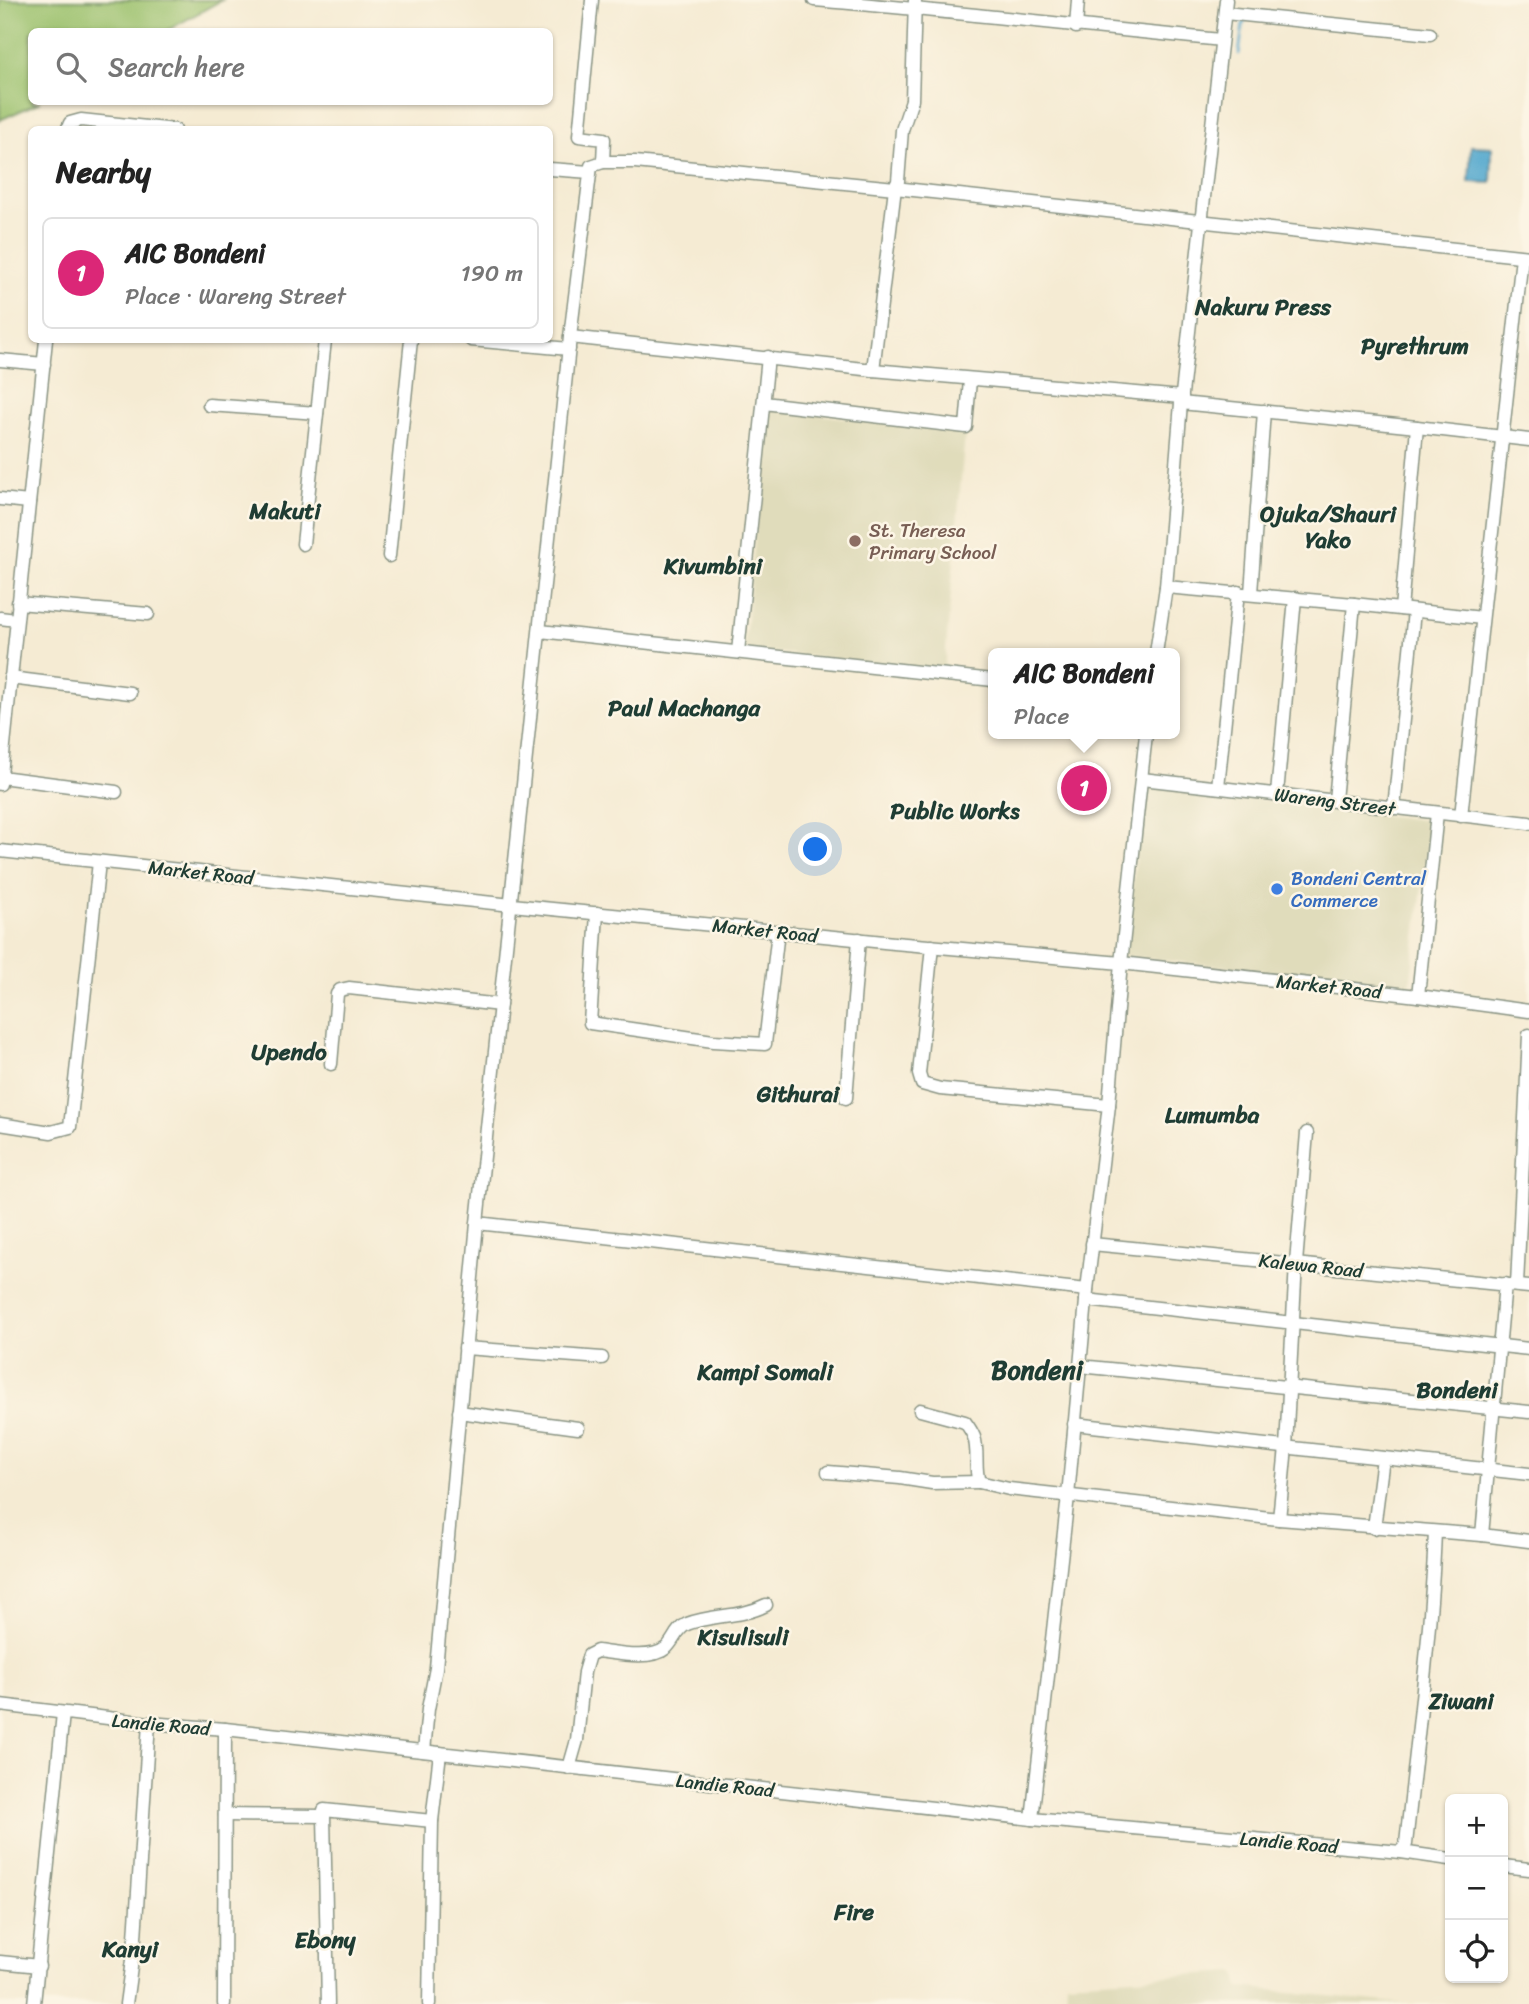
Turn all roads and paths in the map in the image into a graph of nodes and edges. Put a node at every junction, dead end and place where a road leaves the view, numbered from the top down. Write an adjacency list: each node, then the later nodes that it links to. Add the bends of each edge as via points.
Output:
1 (592, 0): 11 (street, via 579,136)
2 (814, 0): 4 (street)
3 (1078, 0): 6 (street)
4 (915, 4): 6 (street); 14 (street, via 912,100 902,130)
5 (1225, 7): 7 (street); 8 (street)
6 (1076, 27): 8 (street)
7 (1430, 34)
8 (1221, 40): 15 (street)
9 (68, 126): 10 (street, via 81,120)
10 (137, 126)
11 (603, 150): 13 (street); 14 (street, via 635,162)
12 (553, 169): 13 (street)
13 (590, 172): 21 (street)
14 (897, 181): 15 (street); 25 (street)
15 (1202, 222): 16 (street); 27 (street)
16 (1526, 257): 33 (street)
17 (553, 342): 21 (street)
18 (46, 343): 24 (street)
19 (324, 343): 31 (street)
20 (411, 343): 38 (street)
21 (570, 343): 22 (street); 49 (street)
22 (768, 357): 25 (street); 28 (street)
23 (0, 360): 24 (street)
24 (44, 364): 36 (street)
25 (873, 370): 26 (street)
26 (971, 380): 27 (street); 28 (street, via 966,427)
27 (1181, 400): 30 (street); 39 (street)
28 (764, 403): 51 (street)
29 (209, 405): 31 (street)
30 (1264, 411): 32 (street); 40 (street)
31 (317, 413): 37 (street)
32 (1418, 427): 33 (street); 44 (street)
33 (1501, 437): 34 (street); 47 (street)
34 (1529, 440)
35 (0, 499): 36 (street)
36 (29, 502): 42 (street)
37 (303, 544)
38 (388, 556)
39 (1166, 587): 40 (street); 50 (street)
40 (1245, 593): 41 (street); 60 (street)
41 (1295, 598): 43 (street); 62 (street)
42 (18, 603): 45 (street); 48 (street)
43 (1354, 604): 44 (street); 63 (street)
44 (1407, 610): 47 (street); 64 (street)
45 (148, 614)
46 (0, 618): 48 (street)
47 (1482, 618): 66 (street)
48 (16, 620): 52 (street)
49 (540, 631): 51 (street); 70 (street)
50 (1157, 648)
51 (738, 652): 53 (street)
52 (10, 678): 54 (street); 55 (street)
53 (988, 679)
54 (130, 693)
55 (4, 702): 57 (street)
56 (1146, 739): 58 (street)
57 (1, 777): 59 (street); 61 (street)
58 (1142, 779): 60 (street, Wareng Street); 75 (street)
59 (0, 784)
60 (1218, 788): 62 (street, Wareng Street)
61 (116, 792)
62 (1277, 794): 63 (street, Wareng Street)
63 (1335, 800): 64 (street, Wareng Street)
64 (1394, 808): 65 (street, Wareng Street)
65 (1437, 813): 66 (street, Wareng Street); 76 (street)
66 (1461, 816): 67 (street, Wareng Street)
67 (1529, 823)
68 (0, 851): 69 (street, Market Road)
69 (99, 862): 70 (street, Market Road); 83 (street, via 70,1127 51,1132)
70 (512, 905): 71 (street, Market Road); 77 (street)
71 (597, 913): 72 (street, Market Road); 72 (street, via 590,1023 713,1041 765,1044)
72 (778, 931): 73 (street, Market Road)
73 (859, 939): 74 (street, Market Road); 81 (street)
74 (932, 946): 75 (street, Market Road); 82 (street, via 919,1074 922,1084)
75 (1121, 963): 76 (street, Market Road); 82 (street)
76 (1418, 996): 78 (street, Market Road)
77 (500, 1005): 80 (street, via 340,990); 85 (street)
78 (1529, 1011)
79 (1529, 1035): 88 (street)
80 (331, 1063)
81 (846, 1098)
82 (1110, 1105): 86 (street)
83 (0, 1124)
84 (1307, 1133): 87 (street)
85 (477, 1223): 89 (street); 92 (street)
86 (1092, 1244): 87 (street, Kalewa Road); 89 (street)
87 (1296, 1263): 88 (street, Kalewa Road); 90 (street)
88 (1517, 1285): 91 (street)
89 (1087, 1295): 90 (street); 95 (street)
90 (1293, 1324): 91 (street); 96 (street)
91 (1499, 1346): 93 (street); 97 (street)
92 (465, 1348): 94 (street); 99 (street)
93 (1529, 1349)
94 (602, 1358)
95 (1080, 1366): 96 (street); 101 (street)
96 (1290, 1387): 97 (street); 103 (street)
97 (1493, 1408): 100 (street); 105 (street)
98 (920, 1410): 108 (street, via 965,1422 974,1436)
99 (459, 1412): 102 (street); 120 (street)
100 (1529, 1412)
101 (1074, 1424): 103 (street); 109 (street)
102 (578, 1428)
103 (1286, 1447): 104 (street); 110 (street)
104 (1383, 1458): 105 (street); 111 (street)
105 (1486, 1470): 107 (street); 113 (street)
106 (828, 1472): 108 (street, via 932,1483)
107 (1529, 1474)
108 (979, 1482): 109 (street)
109 (1068, 1496): 110 (street); 125 (street)
110 (1279, 1519): 111 (street)
111 (1374, 1528): 112 (street)
112 (1435, 1532): 113 (street); 127 (street, via 1418,1733 1406,1843)
113 (1482, 1535): 114 (street)
114 (1529, 1541)
115 (766, 1605): 122 (street, via 745,1614 685,1625 666,1648 653,1655 597,1651 589,1655)
116 (0, 1705): 117 (street, Landie Road)
117 (63, 1713): 118 (street, Landie Road); 132 (street)
118 (149, 1723): 119 (street, Landie Road); 134 (street)
119 (225, 1730): 120 (street, Landie Road); 123 (street)
120 (424, 1752): 121 (street, Landie Road)
121 (440, 1753): 122 (street, Landie Road); 126 (street)
122 (569, 1768): 125 (street, Landie Road)
123 (225, 1815): 124 (street); 135 (street)
124 (324, 1816): 126 (street, via 324,1810); 136 (street)
125 (1032, 1819): 127 (street, Landie Road)
126 (432, 1821): 137 (street)
127 (1401, 1852): 128 (street, Landie Road)
128 (1445, 1858)
129 (1508, 1867): 130 (street)
130 (1529, 1869)
131 (0, 1962): 132 (street)
132 (38, 1966): 133 (street)
133 (34, 2004)
134 (127, 2004)
135 (224, 2004)
136 (328, 2004)
137 (429, 2004)

